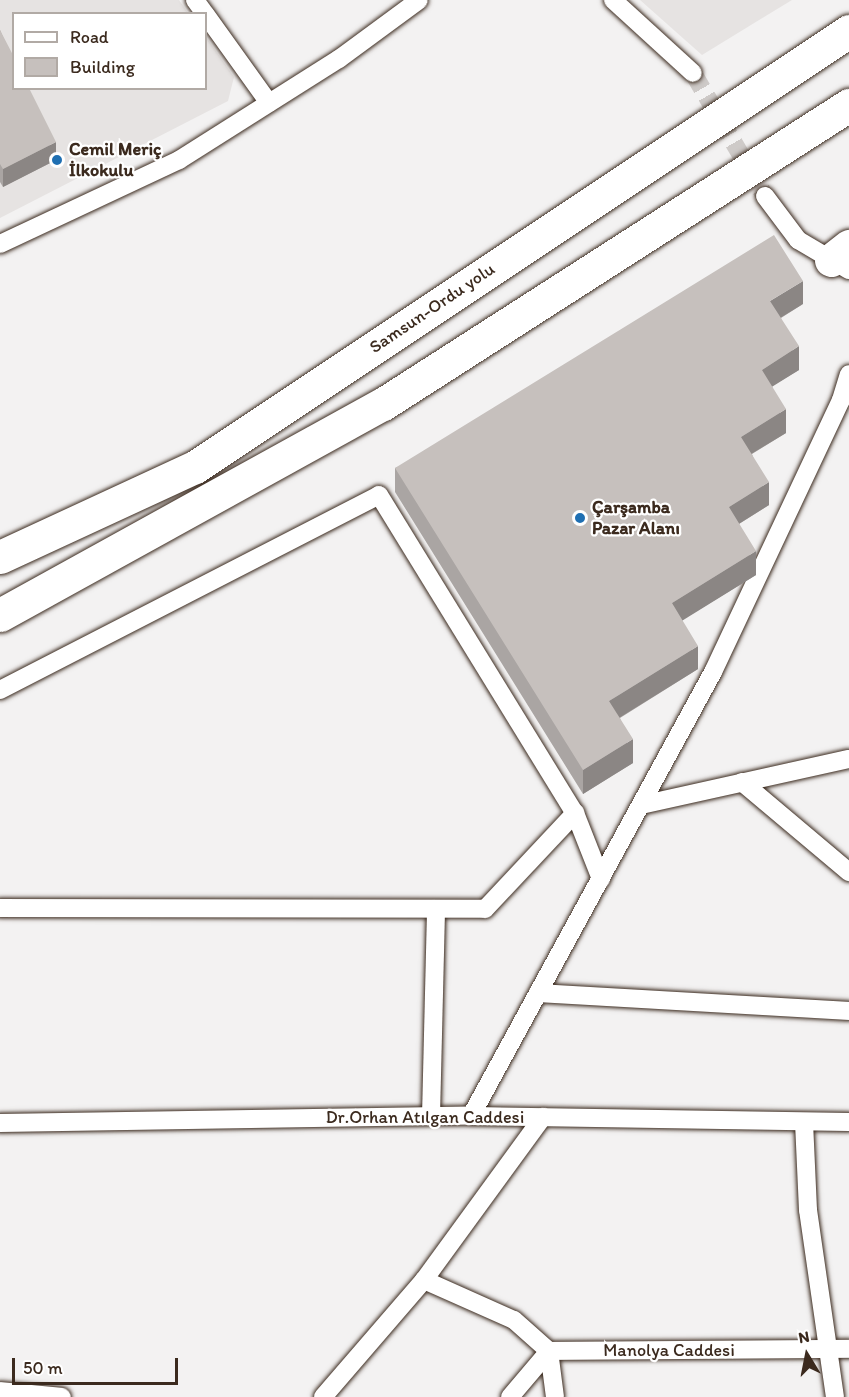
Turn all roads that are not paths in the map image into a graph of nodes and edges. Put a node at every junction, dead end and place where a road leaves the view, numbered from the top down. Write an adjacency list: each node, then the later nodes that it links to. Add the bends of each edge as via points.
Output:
1 (419, 0): 6 (street, via 339,59)
2 (613, 0): 5 (street)
3 (207, 17): 6 (street)
4 (849, 31): 12 (highway, Samsun-Ordu yolu, via 195,467)
5 (693, 73)
6 (269, 103): 9 (street, via 180,160)
7 (849, 105): 13 (highway, via 383,404)
8 (765, 196): 10 (street, via 798,240)
9 (0, 244)
10 (843, 259)
11 (849, 374): 17 (street, via 841,400 713,672)
12 (0, 557)
13 (0, 615)
14 (0, 690): 18 (street, via 379,495)
15 (849, 759): 16 (street)
16 (742, 783): 17 (street); 19 (street)
17 (641, 805): 20 (street)
18 (575, 813): 20 (street); 22 (street, via 485,909)
19 (849, 872)
20 (601, 879): 23 (street)
21 (0, 908): 22 (street)
22 (436, 909): 25 (street)
23 (538, 993): 24 (street); 26 (street)
24 (849, 1011)
25 (431, 1116): 26 (street, Dr.Orhan Atılgan Caddesi); 30 (street, Dr.Orhan Atılgan Caddesi)
26 (471, 1116): 27 (street, Dr.Orhan Atılgan Caddesi)
27 (543, 1117): 28 (street, Dr.Orhan Atılgan Caddesi); 31 (street)
28 (804, 1122): 29 (street, Dr.Orhan Atılgan Caddesi); 32 (street, via 808,1210)
29 (849, 1122)
30 (0, 1123)
31 (424, 1280): 34 (street, via 514,1320); 37 (street)
32 (827, 1349): 33 (street, Manolya Caddesi); 34 (street, Manolya Caddesi); 40 (street)
33 (849, 1349)
34 (549, 1351): 38 (street); 39 (street)
35 (0, 1391): 36 (street)
36 (62, 1397)
37 (323, 1397)
38 (510, 1397)
39 (555, 1397)
40 (834, 1397)

